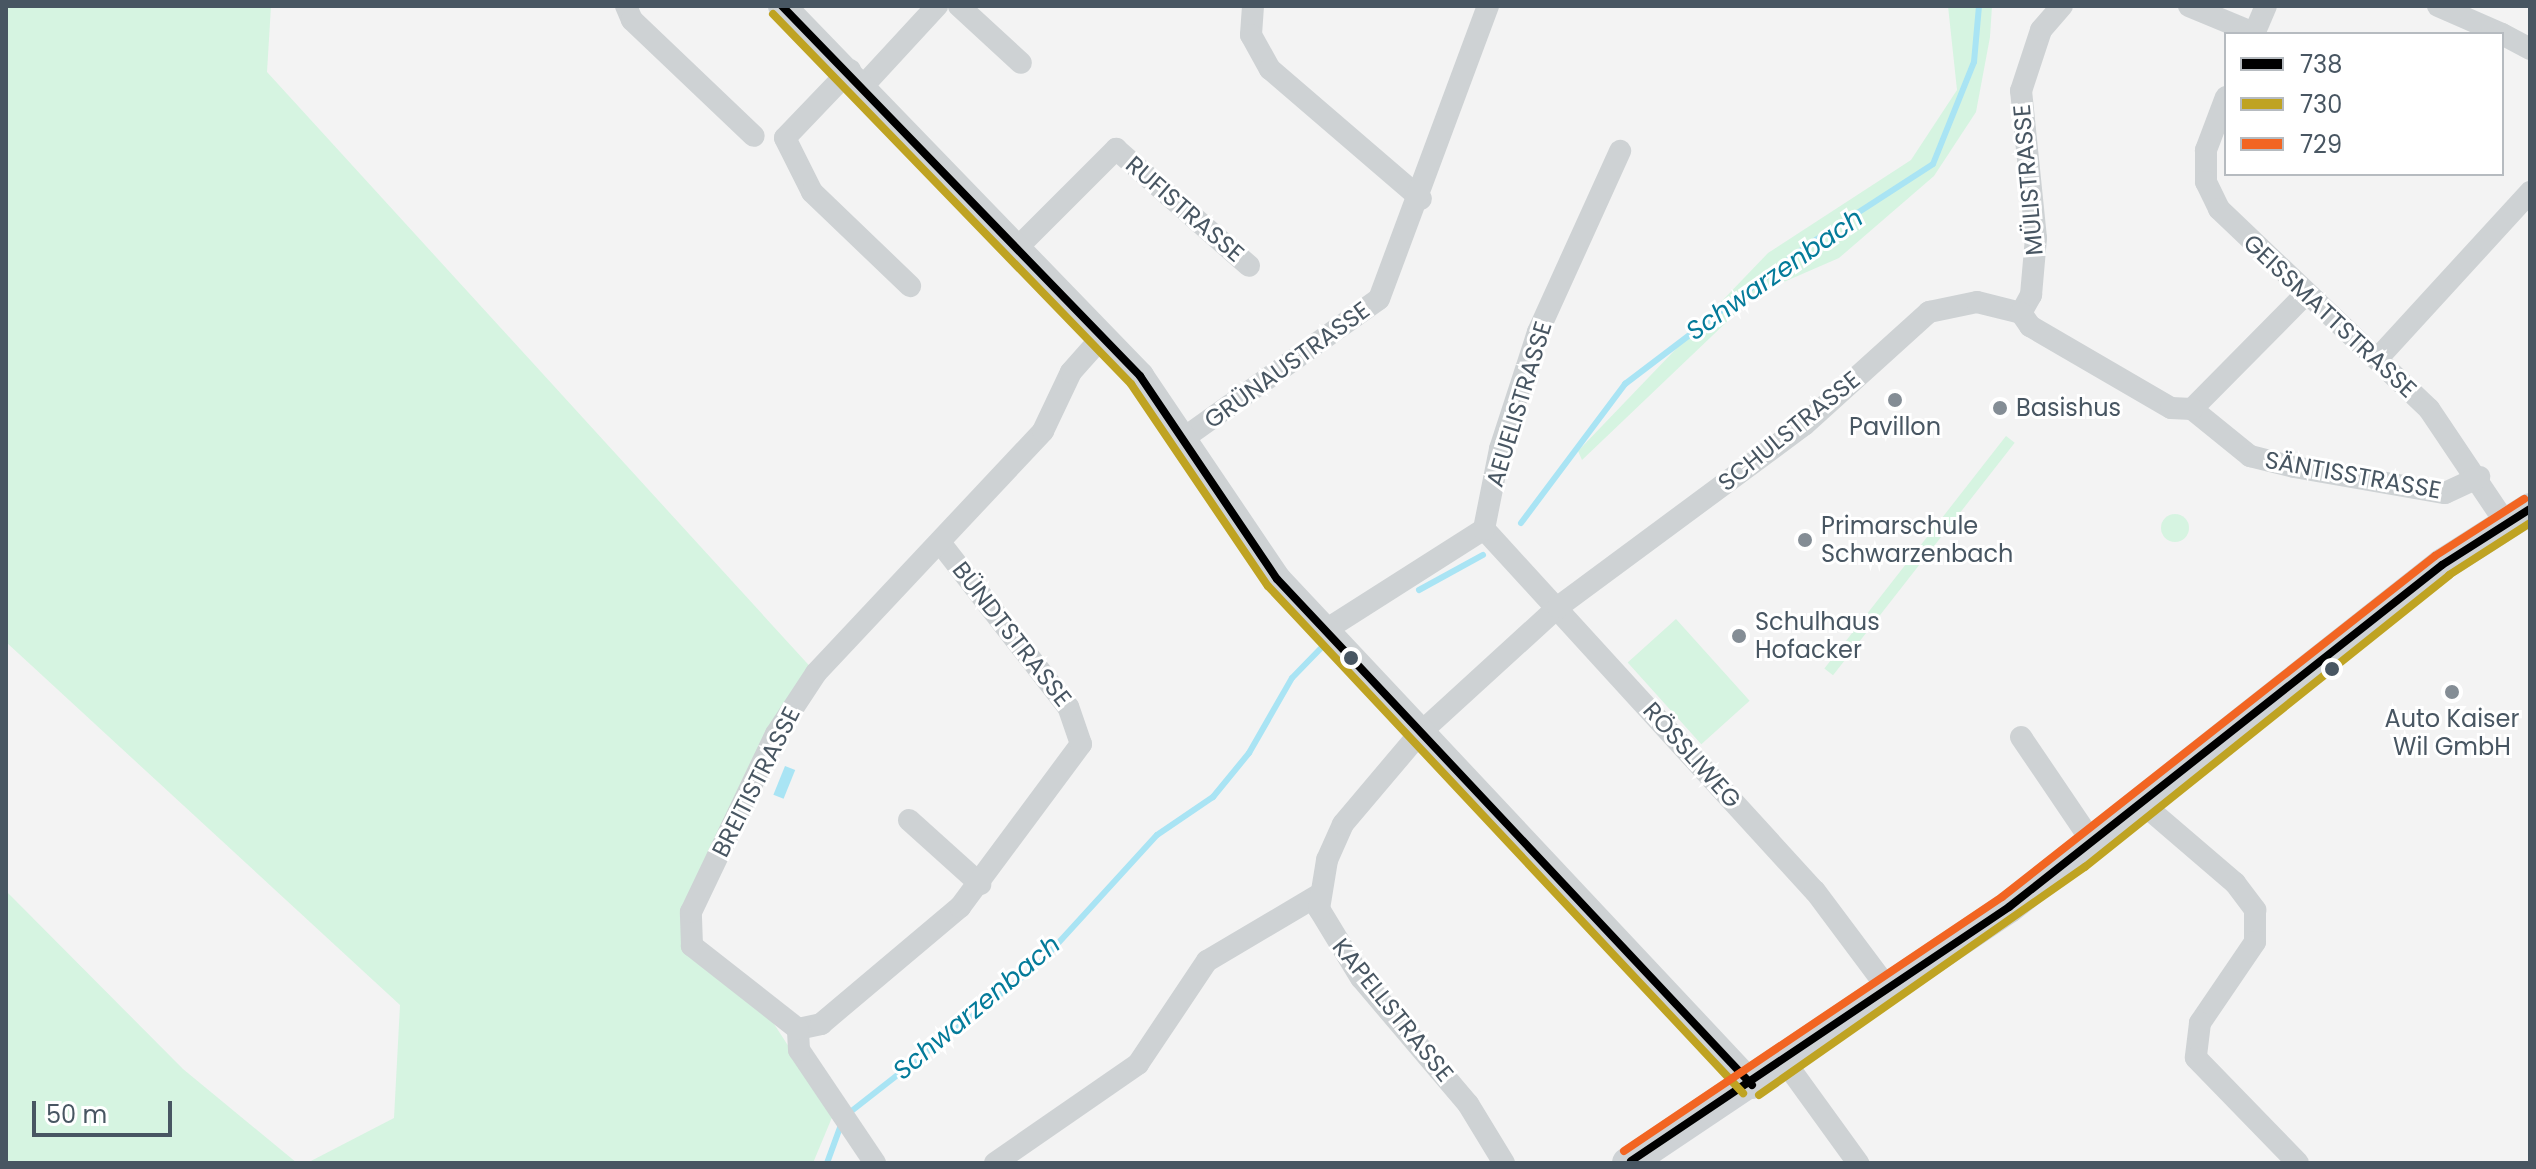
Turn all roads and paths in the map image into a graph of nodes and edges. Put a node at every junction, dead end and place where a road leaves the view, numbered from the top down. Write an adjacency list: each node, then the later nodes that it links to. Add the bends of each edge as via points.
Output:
1 (626, 6): 19 (street, via 632,20)
2 (782, 6): 17 (street)
3 (937, 6): 17 (street)
4 (959, 6): 16 (street)
5 (1253, 6): 22 (street, via 1251,35 1270,69)
6 (1488, 6): 22 (street, GRÜNAUSTRASSE)
7 (2062, 6): 27 (street, MÜLISTRASSE, via 2041,30 2021,91 2036,238 2031,295)
8 (2189, 6): 11 (street)
9 (2266, 6): 12 (street)
10 (2450, 8): 13 (street)
11 (2249, 32)
12 (2255, 32)
13 (2498, 32)
14 (2504, 35): 15 (street)
15 (2530, 49)
16 (1021, 63)
17 (857, 77): 23 (street); 25 (street, via 785,138 812,192)
18 (2224, 102): 26 (street, GEISSMATTSTRASSE, via 2206,150 2211,196)
19 (754, 136)
20 (1620, 151): 34 (street, AEUELISTRASSE, via 1538,332 1500,449)
21 (2530, 192): 29 (street)
22 (1421, 199): 31 (street, GRÜNAUSTRASSE, via 1379,299)
23 (1018, 247): 24 (street, RUFISTRASSE, via 1116,149); 28 (street)
24 (1249, 266)
25 (910, 286)
26 (2306, 294): 29 (street, GEISSMATTSTRASSE); 30 (street)
27 (2021, 313): 30 (street, SCHULSTRASSE, via 2030,326 2159,401); 36 (street, SCHULSTRASSE, via 1977,302 1929,312 1804,425)
28 (1103, 336): 31 (street); 35 (street, BREITISTRASSE, via 1071,372 1043,431)
29 (2378, 358): 32 (street, GEISSMATTSTRASSE, via 2429,409)
30 (2192, 409): 32 (street, SÄNTISSTRASSE, via 2250,456 2294,467 2445,493)
31 (1184, 438): 37 (street, via 1233,522)
32 (2479, 477): 33 (street, GEISSMATTSTRASSE)
33 (2518, 516): 40 (main road)
34 (1484, 529): 36 (street, RÖSSLIWEG); 37 (street)
35 (942, 545): 43 (street, BÜNDTSTRASSE, via 1068,707 1081,737 1068,768); 46 (street, BREITISTRASSE, via 850,630 816,673 776,734 691,912 689,934 700,955)
36 (1558, 607): 38 (street, SCHULSTRASSE); 45 (street, RÖSSLIWEG, via 1815,891)
37 (1324, 631): 38 (street)
38 (1420, 733): 44 (street, via 1343,824); 48 (street)
39 (2021, 737): 42 (street)
40 (2144, 805): 42 (main road); 54 (street, via 2235,883 2255,910 2255,942 2200,1023 2196,1058)
41 (909, 820): 43 (street)
42 (2094, 845): 45 (main road)
43 (980, 884): 46 (street, BÜNDTSTRASSE, via 821,1024)
44 (1317, 896): 51 (street, via 1207,961 1138,1064); 52 (street, KAPELLSTRASSE, via 1340,949 1468,1104)
45 (1889, 990): 47 (main road)
46 (798, 1029): 50 (street, via 799,1050)
47 (1785, 1062): 48 (main road); 53 (street)
48 (1752, 1085): 49 (main road)
49 (1630, 1162)
50 (875, 1163)
51 (995, 1163)
52 (1504, 1163)
53 (1858, 1163)
54 (2298, 1163)

